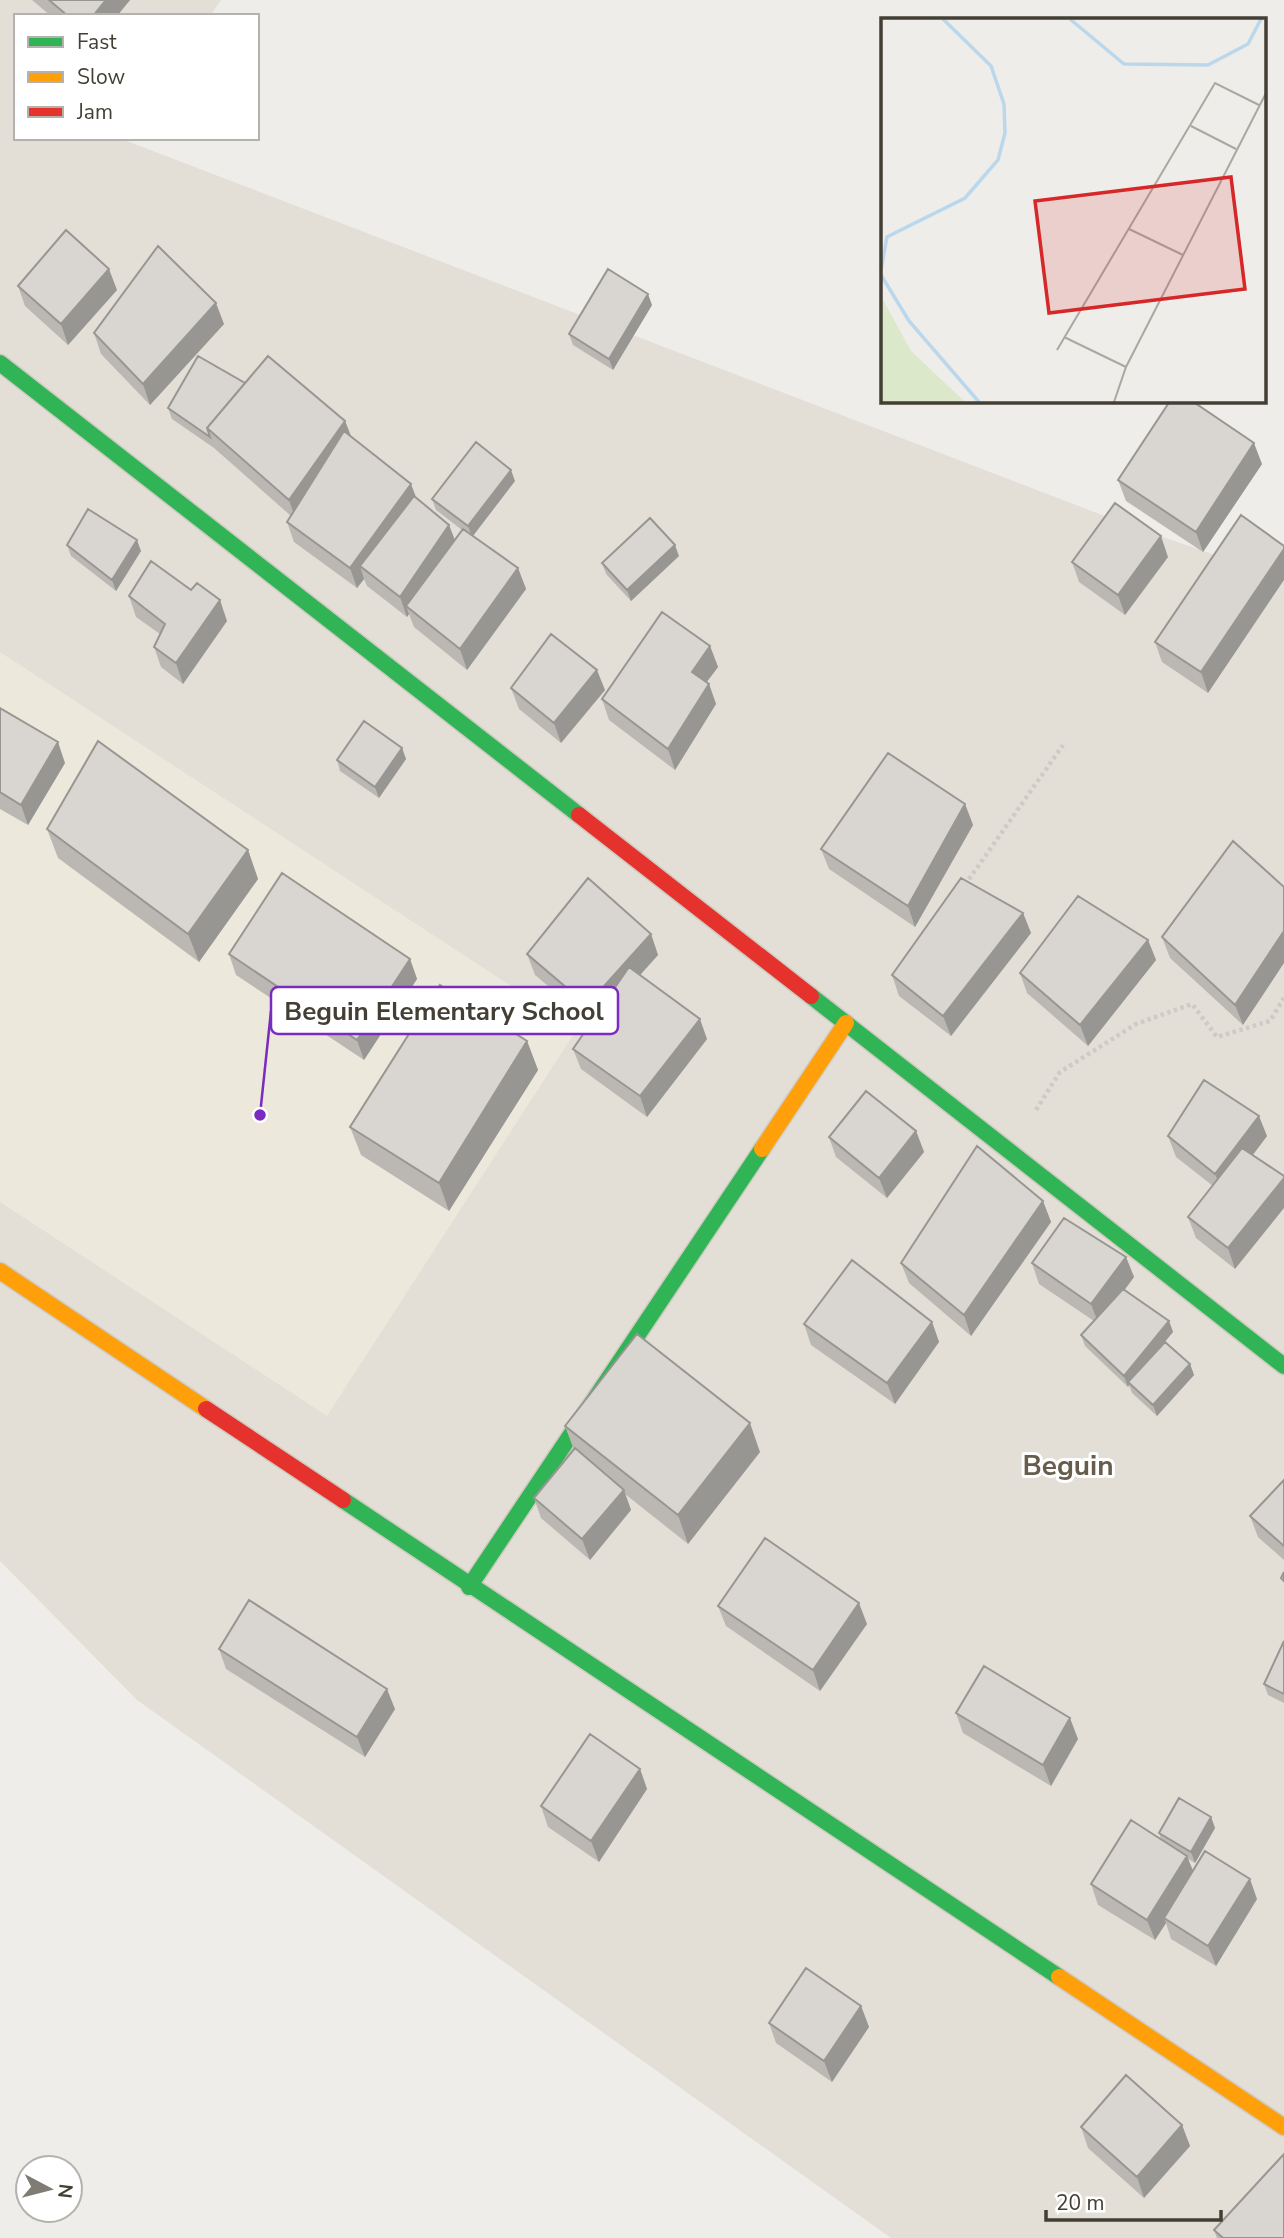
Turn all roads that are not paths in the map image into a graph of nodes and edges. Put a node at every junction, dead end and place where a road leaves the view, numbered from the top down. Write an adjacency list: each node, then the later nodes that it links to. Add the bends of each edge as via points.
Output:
1 (0, 363): 2 (street)
2 (846, 1024): 4 (street); 5 (street)
3 (0, 1271): 5 (street)
4 (1284, 1366)
5 (469, 1587): 6 (street)
6 (1284, 2127)

